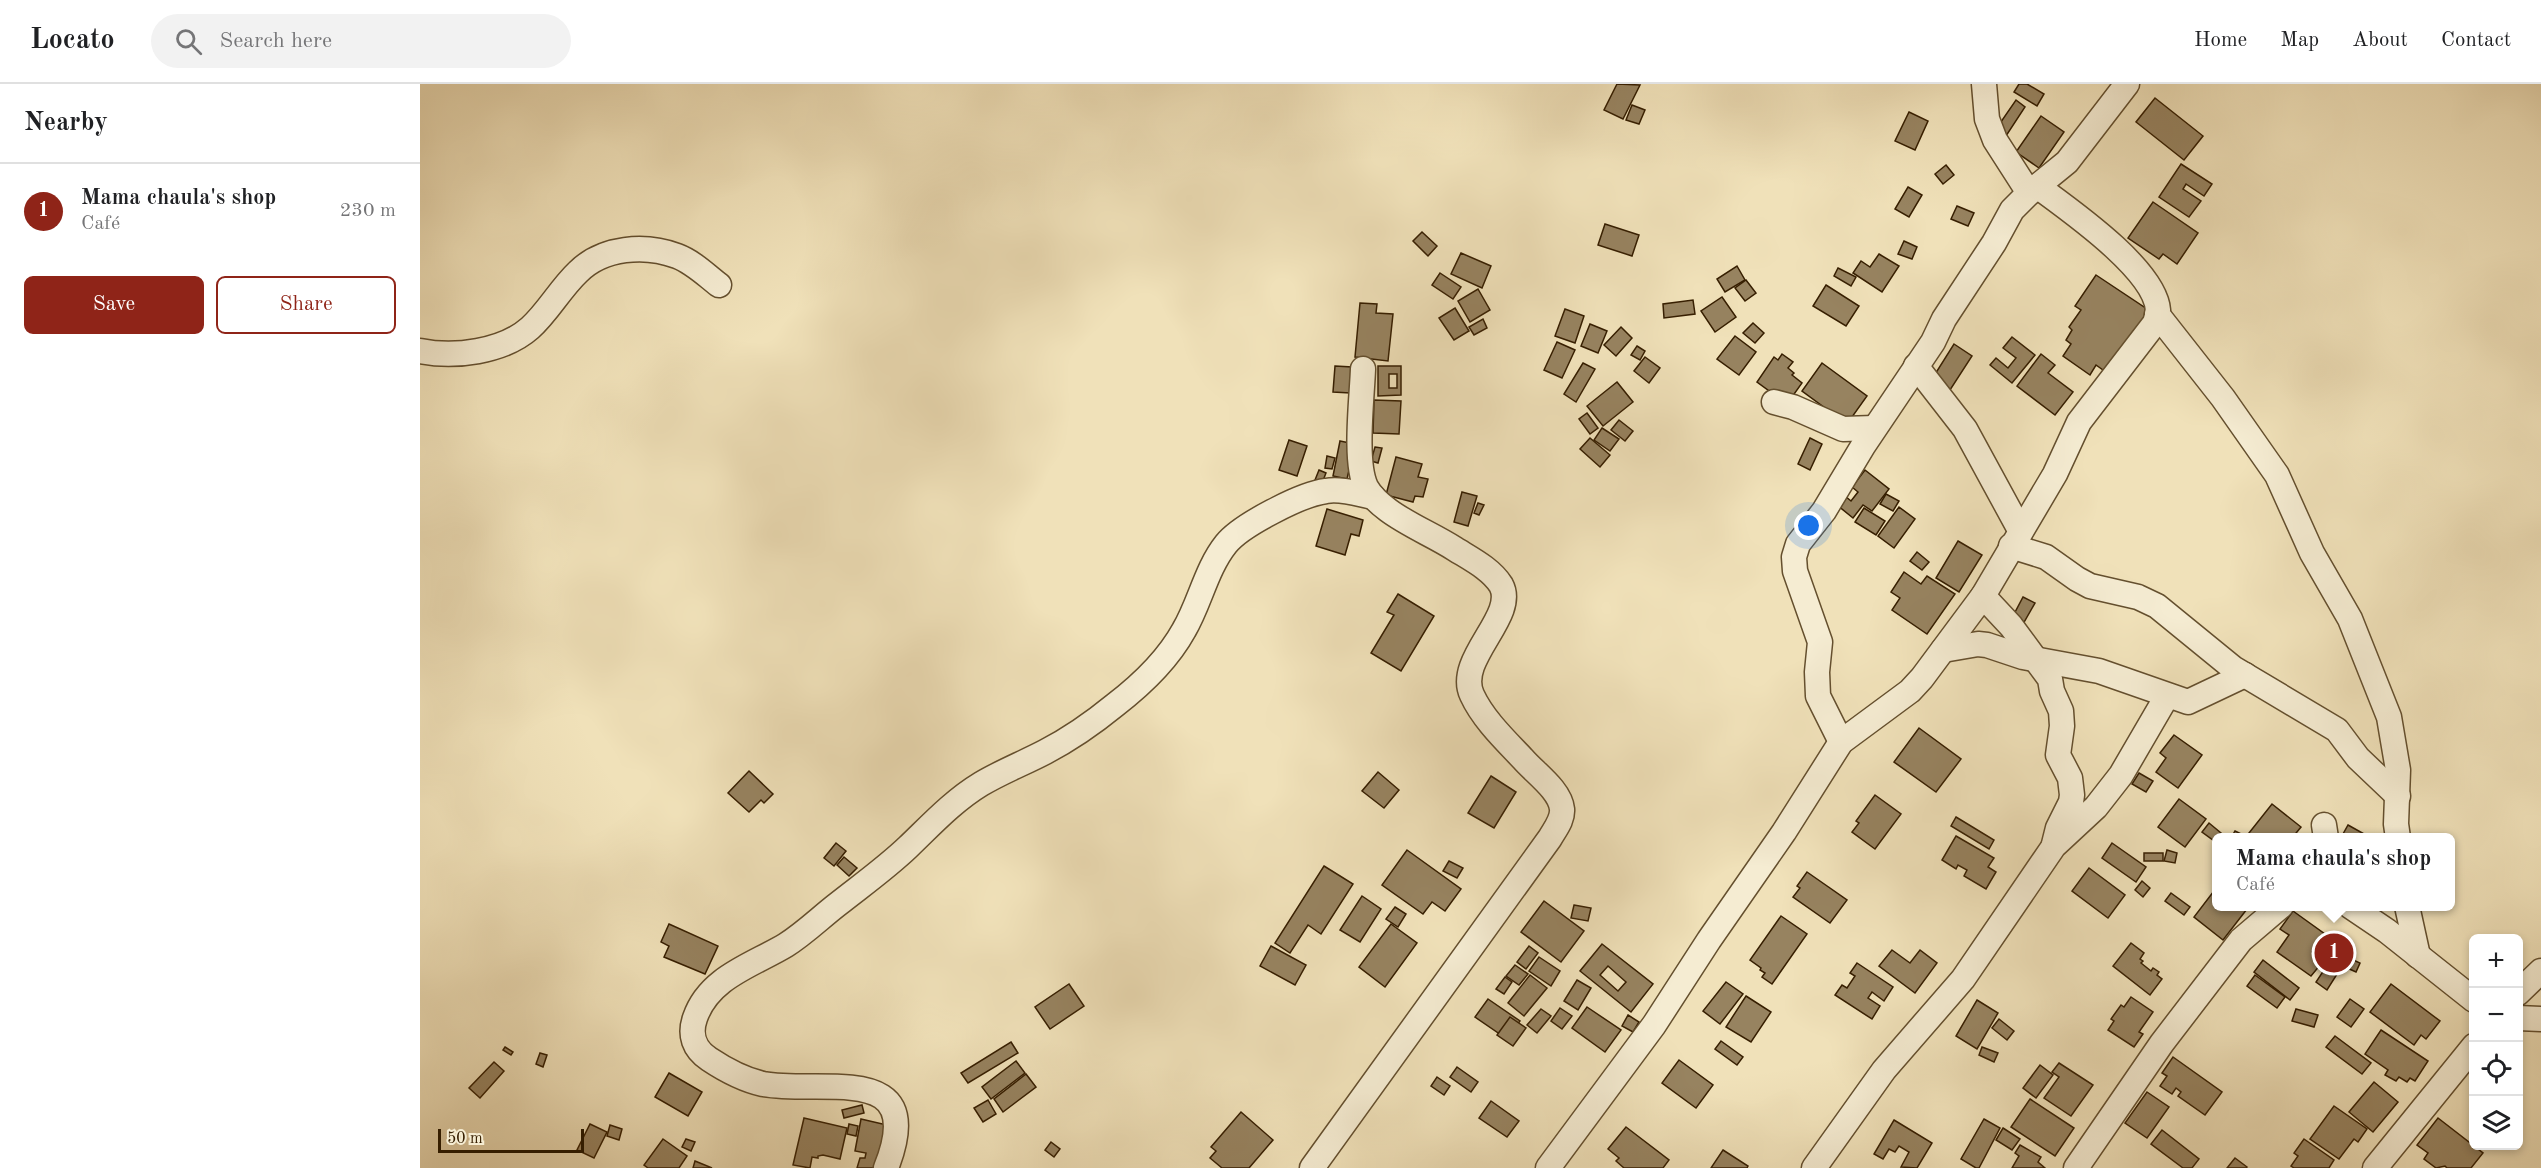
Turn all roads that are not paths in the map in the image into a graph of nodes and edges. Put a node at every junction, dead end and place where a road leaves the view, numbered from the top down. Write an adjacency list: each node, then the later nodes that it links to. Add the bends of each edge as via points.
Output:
1 (1984, 84): 3 (street, via 1987,119 1995,140)
2 (2127, 84): 3 (street, via 2067,162)
3 (2033, 190): 5 (street, via 2110,241 2153,294); 7 (street, via 2012,210)
4 (719, 285): 6 (street, via 678,256 642,249 622,250 585,266 529,328 503,344 469,352)
5 (2157, 314): 12 (street, via 2139,346 2079,422 2055,474); 19 (street, via 2277,475 2312,553 2350,619 2389,717)
6 (420, 351)
7 (1916, 366): 10 (street); 12 (street, via 1965,429)
8 (1363, 369): 11 (street, via 1362,471)
9 (1774, 402): 10 (street, via 1843,429)
10 (1874, 428): 18 (street, via 1837,491 1798,544 1794,557 1797,584 1820,642 1818,696)
11 (1373, 497): 30 (street, via 1342,490 1324,491 1252,522 1220,553 1184,630 1165,658 1118,703 1068,738 960,798 886,868 802,934 725,978 706,996 691,1030 700,1053 720,1066 763,1084 861,1088 886,1100 897,1123); 31 (street, via 1484,568 1501,585 1503,604 1479,651 1469,688 1482,711 1554,792 1562,810 1550,838)
12 (2016, 538): 13 (street); 16 (street, via 2090,586 2138,597 2157,606)
13 (1983, 596): 14 (street); 15 (street)
14 (1943, 650): 15 (street, via 1978,644); 18 (street, via 1910,691)
15 (2034, 659): 17 (street, via 2099,671); 21 (street, via 2050,679 2061,711 2058,755 2072,786 2071,802)
16 (2245, 675): 17 (street, via 2188,702); 19 (street, via 2330,725)
17 (2168, 696): 21 (street, via 2121,775 2096,807)
18 (1841, 742): 32 (street, via 1654,1025)
19 (2398, 796): 20 (street)
20 (2395, 833)
21 (2054, 846): 33 (street, via 1963,979 1884,1070)
22 (2275, 911): 34 (street, via 2241,940 2162,1043)
23 (2357, 911): 25 (street)
24 (2408, 911): 25 (street)
25 (2418, 956): 26 (street)
26 (2469, 996)
27 (2523, 1018): 28 (street)
28 (2541, 1019)
29 (2469, 1052): 35 (street)
30 (886, 1168)
31 (1312, 1168)
32 (1548, 1168)
33 (1814, 1168)
34 (2076, 1168)
35 (2375, 1168)

